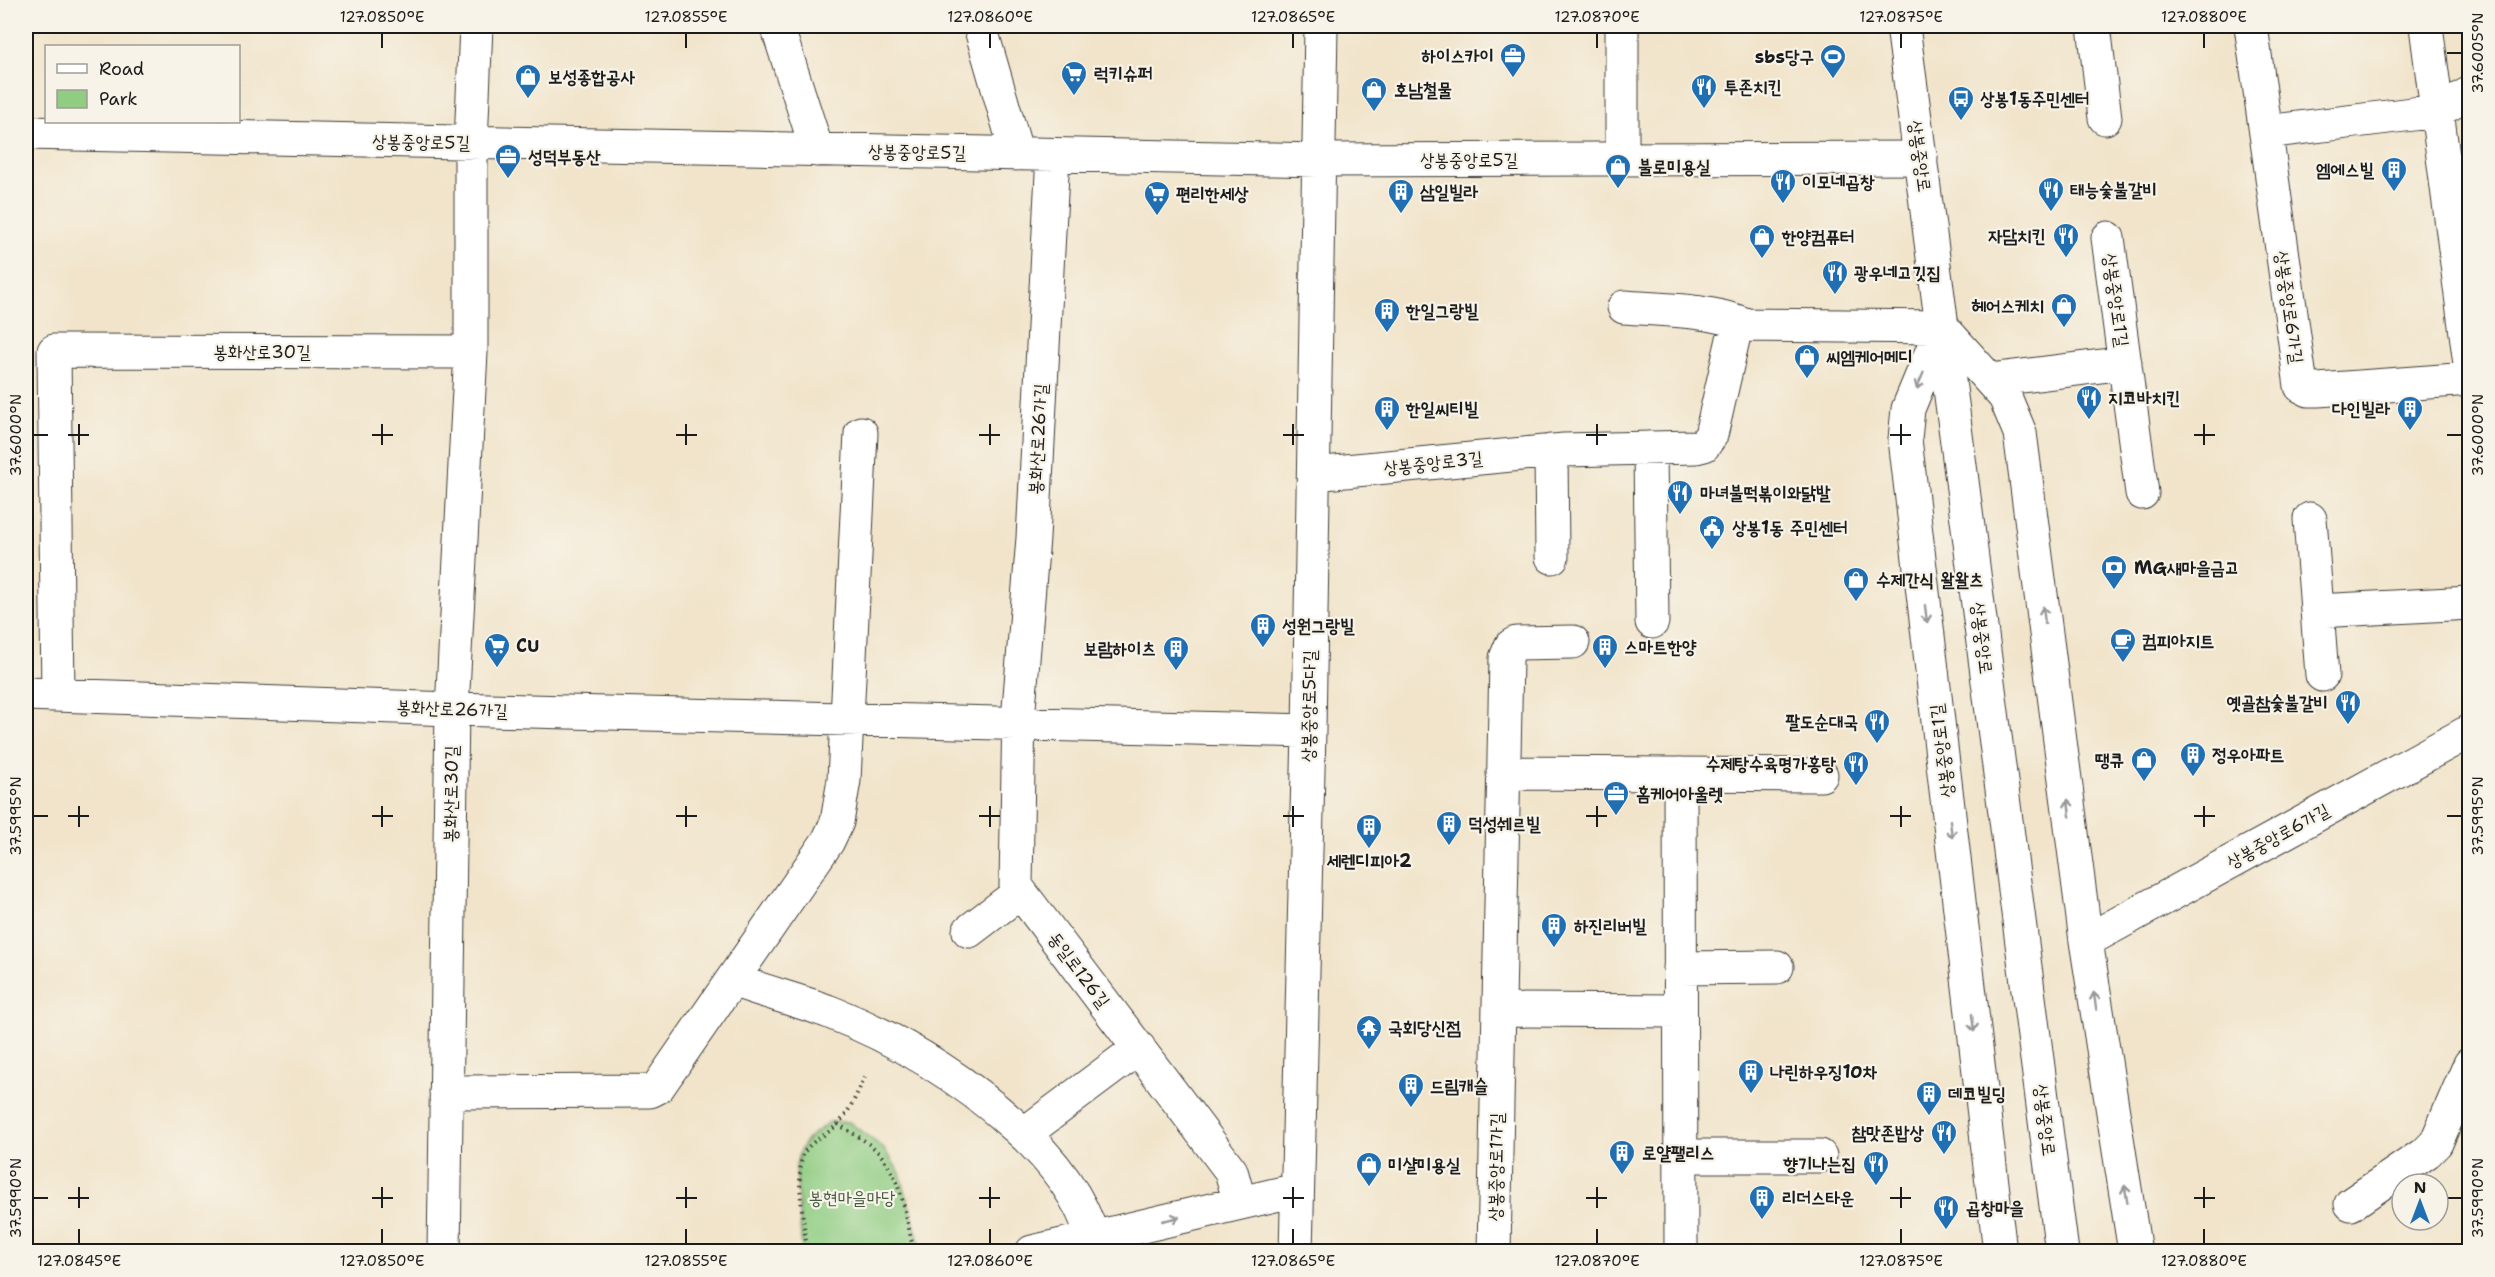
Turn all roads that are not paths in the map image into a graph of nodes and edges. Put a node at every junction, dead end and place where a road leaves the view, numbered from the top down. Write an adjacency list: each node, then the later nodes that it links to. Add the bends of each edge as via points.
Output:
1 (476, 26): 15 (street, 봉화산로30길)
2 (777, 26): 16 (street)
3 (980, 26): 17 (street)
4 (1321, 26): 21 (street, 상봉중앙로5다길)
5 (1623, 26): 20 (street)
6 (1903, 26): 19 (street, 상봉중앙로)
7 (2094, 26): 12 (street)
8 (2251, 26): 13 (street, 상봉중앙로6가길)
9 (2427, 26): 11 (street)
10 (2469, 93): 11 (street)
11 (2437, 111): 13 (street); 28 (street)
12 (2105, 118)
13 (2266, 132): 29 (street, 상봉중앙로6가길, via 2301,386 2318,390)
14 (26, 133): 15 (street, 상봉중앙로5길)
15 (471, 143): 16 (street, 상봉중앙로5길); 26 (street, 봉화산로30길)
16 (817, 150): 17 (street, 상봉중앙로5길)
17 (1017, 154): 18 (street, 상봉중앙로5길)
18 (1053, 154): 21 (street, 상봉중앙로5길); 47 (street, 봉화산로26가길)
19 (1921, 158): 20 (street, 상봉중앙로5길); 25 (street, 상봉중앙로)
20 (1623, 159): 21 (street, 상봉중앙로5길)
21 (1318, 160): 34 (street, 상봉중앙로5다길)
22 (2108, 238): 27 (street, 상봉중앙로1길)
23 (1624, 307): 24 (street, via 1698,312)
24 (1747, 325): 25 (street); 32 (street, 상봉중앙로3길, via 1739,327 1734,335 1712,431 1706,442 1696,447)
25 (1942, 327): 30 (street); 76 (street, 상봉중앙로1길, one-way to 76, via 1908,409 1905,439); 77 (street, 상봉중앙로)
26 (471, 352): 44 (street, 봉화산로30길, via 54,351); 45 (street, 봉화산로30길)
27 (2125, 363): 30 (street, 상봉중앙로1길); 35 (street, 상봉중앙로1길)
28 (2469, 364)
29 (2469, 379)
30 (1990, 380): 55 (street, one-way to 30, via 2020,433 2005,396)
31 (861, 433): 46 (street)
32 (1650, 448): 33 (street, 상봉중앙로3길); 40 (street)
33 (1551, 452): 34 (street, 상봉중앙로3길); 37 (street)
34 (1314, 474): 48 (street, 상봉중앙로5다길)
35 (2142, 493)
36 (2310, 519): 39 (street)
37 (1552, 557)
38 (2469, 603): 39 (street)
39 (2317, 611): 42 (street)
40 (1652, 622)
41 (1573, 642): 50 (street, 상봉중앙로1가길, via 1516,643 1508,651)
42 (2322, 675)
43 (26, 694): 44 (street, 봉화산로26가길)
44 (58, 695): 45 (street, 봉화산로26가길)
45 (452, 709): 46 (street, 봉화산로26가길); 63 (street, 봉화산로30길)
46 (846, 719): 47 (street, 봉화산로26가길); 58 (street, via 844,780 837,822 828,841)
47 (1019, 724): 48 (street, 봉화산로26가길); 53 (street, 동일로126길, via 1015,879)
48 (1309, 731): 67 (street, 상봉중앙로5다길)
49 (2469, 731): 55 (street, 상봉중앙로6가길)
50 (1503, 773): 51 (street); 59 (street, 상봉중앙로1가길)
51 (1680, 774): 52 (street); 57 (street)
52 (1821, 775)
53 (1020, 893): 54 (street); 61 (street, 동일로126길)
54 (969, 931)
55 (2086, 941): 78 (street, one-way to 55)
56 (1777, 967): 57 (street)
57 (1680, 968): 60 (street)
58 (732, 980): 63 (street, via 667,1075 650,1091); 64 (street, via 828,1012 921,1055 987,1100)
59 (1499, 1010): 60 (street); 74 (street, 상봉중앙로1가길)
60 (1680, 1011): 65 (street)
61 (1138, 1048): 64 (street); 68 (street, 동일로126길, via 1231,1171)
62 (2469, 1064): 69 (street, via 2436,1143)
63 (446, 1092): 71 (street, 봉화산로30길)
64 (1024, 1134): 70 (street, via 1072,1189 1086,1214)
65 (1681, 1156): 66 (street); 75 (street)
66 (1820, 1156)
67 (1296, 1190): 68 (street); 73 (street, 상봉중앙로5다길)
68 (1240, 1203): 70 (street, one-way to 68)
69 (2351, 1204)
70 (1113, 1240): 72 (street)
71 (444, 1251)
72 (1032, 1251)
73 (1296, 1251)
74 (1494, 1251)
75 (1681, 1251)
76 (2000, 1251)
77 (2062, 1251)
78 (2135, 1251)

